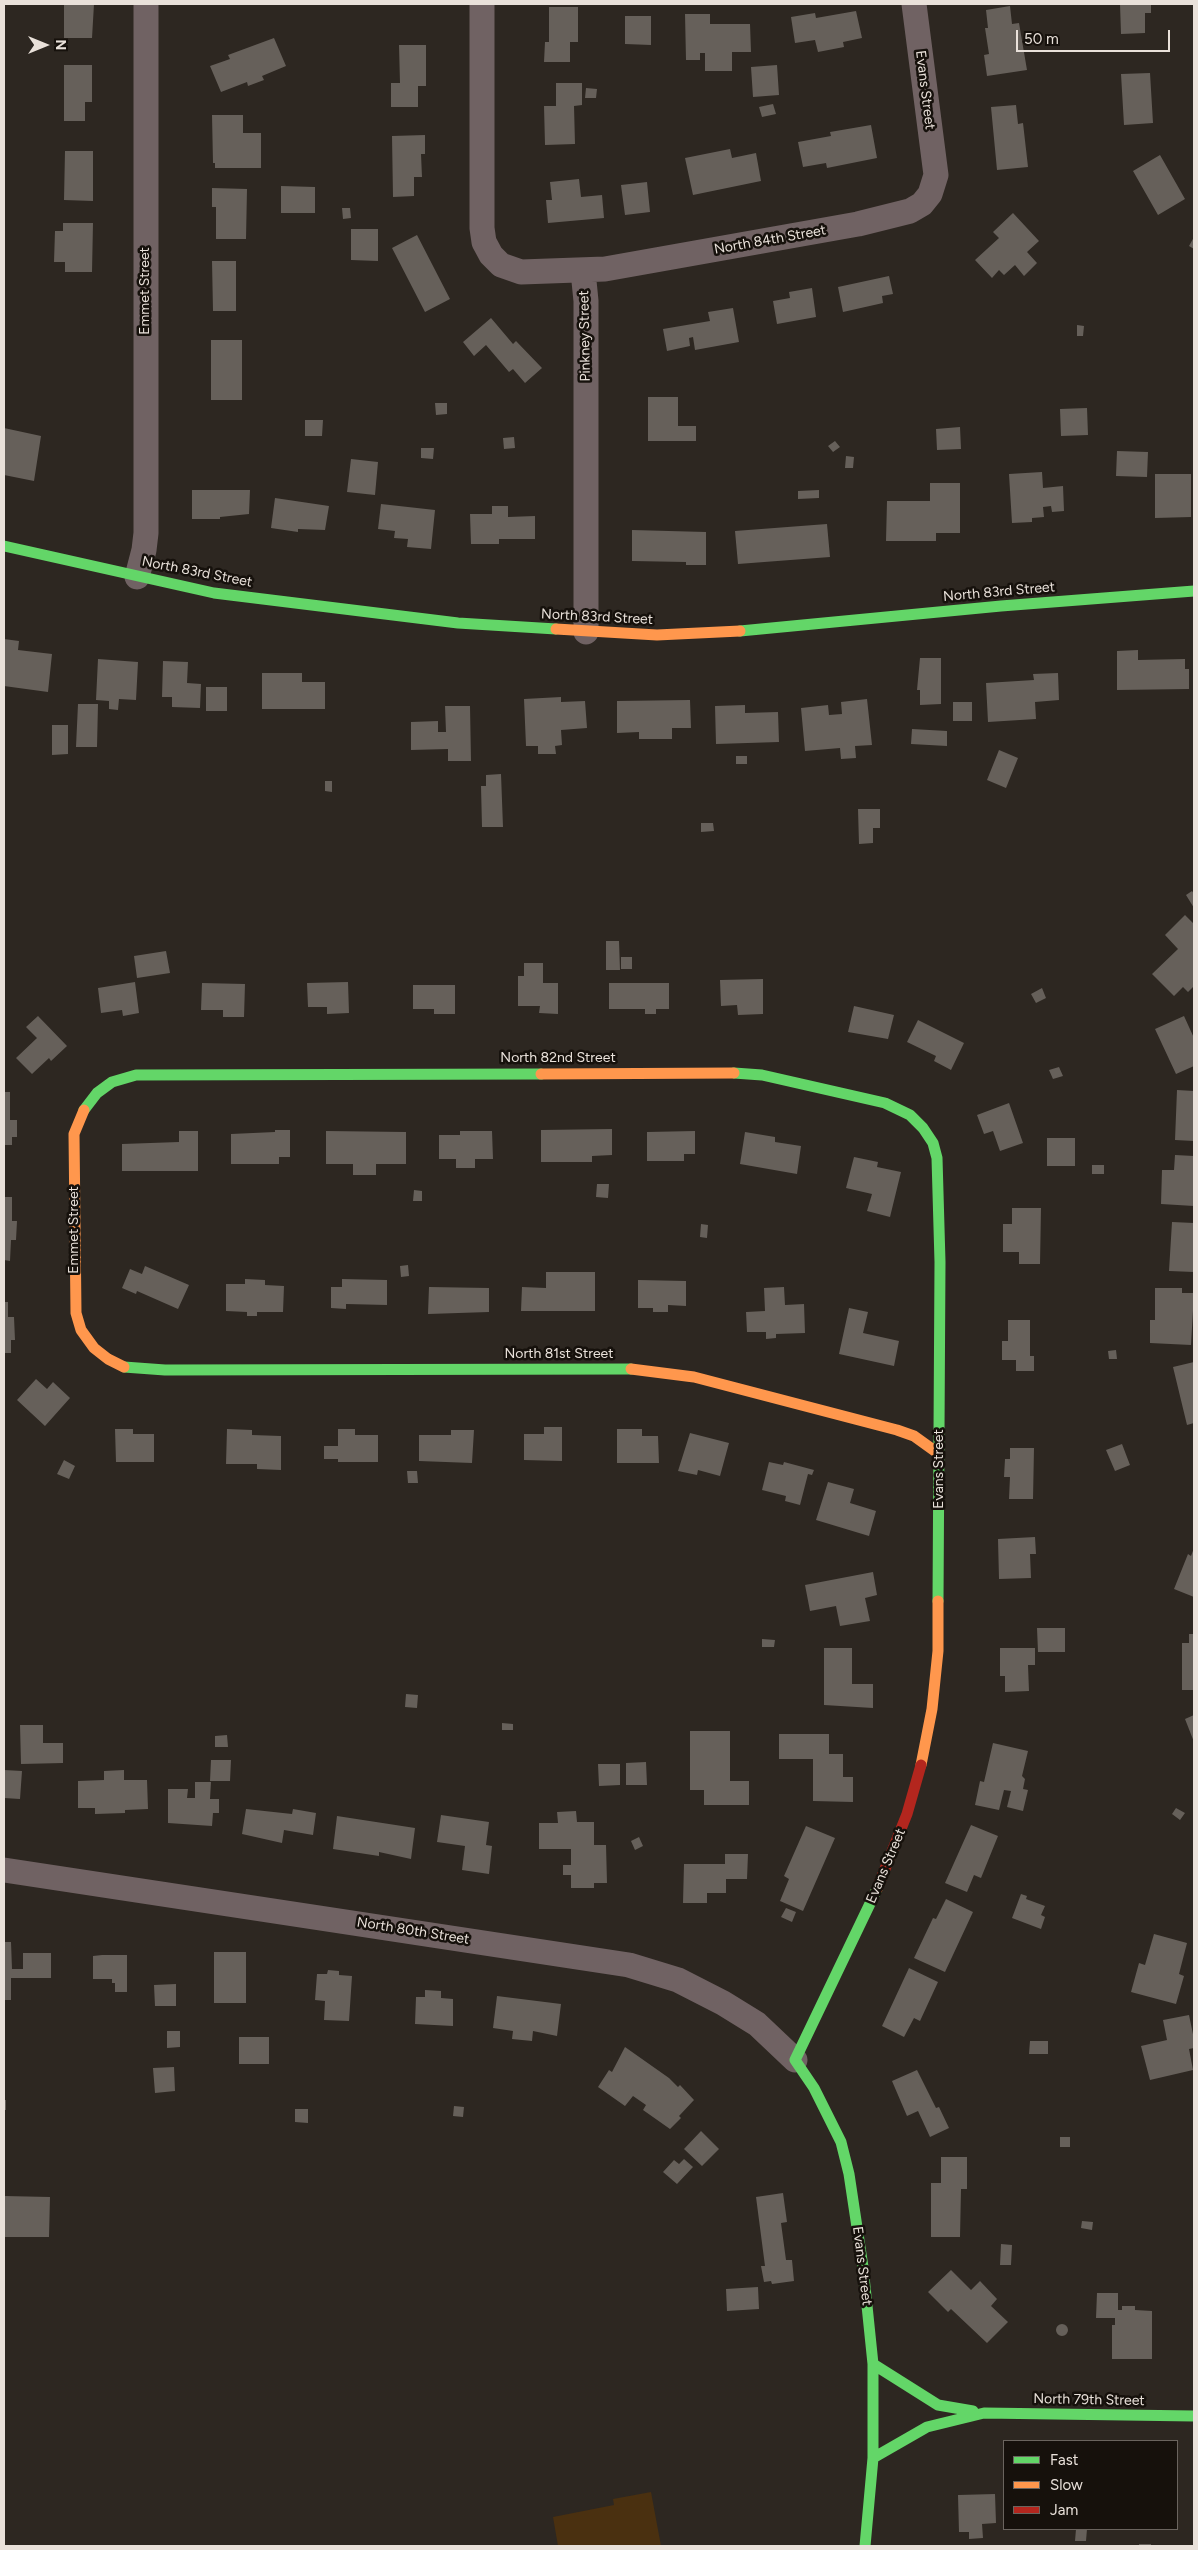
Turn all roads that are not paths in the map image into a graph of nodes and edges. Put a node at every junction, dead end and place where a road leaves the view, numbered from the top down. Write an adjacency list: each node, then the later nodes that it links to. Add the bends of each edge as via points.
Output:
1 (153, 4): 7 (street, Emmet Street, via 146,533)
2 (482, 4): 5 (street, Pinkney Street, via 484,242 491,255 510,270)
3 (914, 4): 4 (street, Evans Street)
4 (936, 176): 5 (street, North 84th Street, via 930,194 910,211 858,224)
5 (583, 271): 9 (street, Pinkney Street, via 586,311)
6 (4, 546): 7 (street, North 83rd Street)
7 (137, 577): 9 (street, North 83rd Street, via 214,593 339,610)
8 (1194, 591): 9 (street, North 83rd Street, via 723,633)
9 (586, 632)
10 (148, 1074): 11 (street, North 82nd Street, via 754,1074 885,1103 901,1110 923,1128 933,1143); 12 (street, Emmet Street, via 112,1082 87,1104 78,1120 74,1134 74,1294 81,1330 103,1356 128,1367)
11 (937, 1158): 13 (street, Evans Street)
12 (165, 1370): 13 (street, North 81st Street, via 654,1370 897,1430 914,1436)
13 (940, 1454): 15 (street, Evans Street, via 938,1651 922,1763 884,1875)
14 (4, 1870): 15 (street, North 80th Street, via 629,1965 678,1980 723,2003 757,2024)
15 (795, 2060): 16 (street, Evans Street, via 814,2088 841,2142 863,2267)
16 (873, 2364): 17 (street, North 79th Street, via 938,2405); 19 (street, Evans Street)
17 (984, 2414): 18 (street, North 79th Street); 19 (street, North 79th Street, via 927,2427)
18 (1194, 2416)
19 (873, 2458): 20 (street, Evans Street)
20 (865, 2546)

